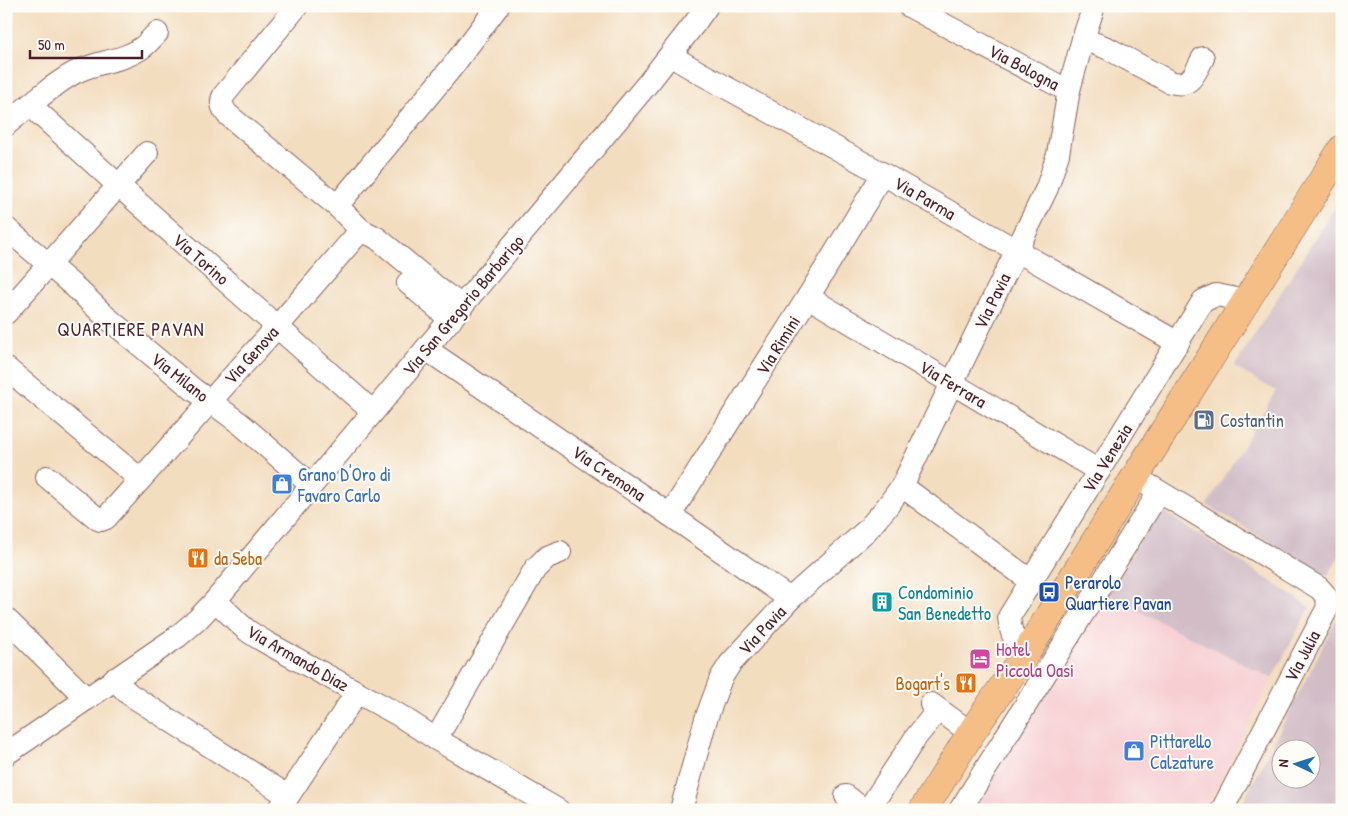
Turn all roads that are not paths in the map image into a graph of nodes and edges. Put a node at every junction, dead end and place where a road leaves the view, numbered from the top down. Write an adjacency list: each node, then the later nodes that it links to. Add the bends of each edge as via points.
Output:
1 (297, 6): 17 (street, via 224,94 222,104 228,114)
2 (498, 6): 17 (street)
3 (707, 6): 8 (street, Via San Gregorio Barbarigo)
4 (909, 6): 10 (street, Via Bologna)
5 (1094, 6): 7 (street)
6 (157, 33): 11 (street, via 143,48 76,72)
7 (1082, 39): 9 (street, via 1179,84 1190,80); 10 (street)
8 (671, 55): 15 (street, Via Parma); 25 (street, Via San Gregorio Barbarigo)
9 (1203, 58)
10 (1069, 90): 20 (street, Via Bologna, via 1058,154 1048,188)
11 (30, 105): 12 (street); 16 (street, Via Torino)
12 (6, 125)
13 (1342, 149): 23 (main road, Via Venezia)
14 (147, 152): 16 (street)
15 (883, 174): 20 (street, Via Parma); 22 (street, Via Rimini)
16 (118, 185): 21 (street); 26 (street, Via Torino)
17 (337, 206): 19 (street)
18 (6, 228): 21 (street, Via Milano)
19 (361, 230): 25 (street, via 369,249); 26 (street, Via Genova)
20 (1017, 250): 27 (street, Via Parma); 30 (street, Via Pavia)
21 (48, 265): 24 (street); 31 (street, Via Milano)
22 (808, 297): 30 (street, Via Ferrara); 40 (street, Via Rimini)
23 (1243, 304): 27 (street, Via Venezia, via 1216,295 1203,301); 35 (main road, Via Venezia)
24 (6, 313)
25 (456, 313): 28 (street, Via San Gregorio Barbarigo)
26 (277, 326): 31 (street, Via Genova); 32 (street, Via Torino)
27 (1178, 343): 33 (street, Via Venezia)
28 (426, 349): 32 (street, Via San Gregorio Barbarigo); 40 (street, Via Cremona)
29 (6, 368): 36 (street)
30 (952, 384): 33 (street, Via Ferrara); 38 (street, Via Pavia)
31 (210, 401): 36 (street, Via Genova); 37 (street, Via Milano)
32 (373, 412): 37 (street, Via San Gregorio Barbarigo)
33 (1099, 471): 42 (street, Via Venezia)
34 (48, 477): 36 (street, Via Genova, via 100,520 106,518)
35 (1134, 477): 39 (street, Via Julia); 46 (main road, Via Venezia)
36 (140, 479)
37 (311, 485): 44 (street, Via San Gregorio Barbarigo)
38 (902, 486): 42 (street); 43 (street, Via Pavia, via 867,530)
39 (1159, 492): 60 (street); 61 (street, Via Julia, via 1319,588 1328,602)
40 (670, 515): 43 (street, Via Cremona)
41 (560, 552): 51 (street, via 547,557 535,569)
42 (1031, 581): 46 (street, Via Venezia, via 1009,617 1015,640)
43 (790, 599): 58 (street, Via Pavia, via 721,678)
44 (215, 601): 47 (street, via 176,637); 48 (street, Via Armando Diaz, via 249,632)
45 (6, 619): 49 (street)
46 (1028, 650): 50 (main road, Via Venezia)
47 (114, 679): 49 (street); 55 (street, via 129,694)
48 (357, 692): 51 (street, Via Armando Diaz); 55 (street)
49 (85, 700): 52 (street)
50 (971, 733): 56 (street, via 935,707); 59 (main road, Via Venezia)
51 (436, 740): 54 (street, Via Armando Diaz)
52 (6, 754)
53 (846, 796): 56 (street)
54 (522, 801): 57 (street, Via Armando Diaz)
55 (284, 803)
56 (868, 807)
57 (558, 810)
58 (681, 810)
59 (923, 810)
60 (960, 810)
61 (1222, 810)

